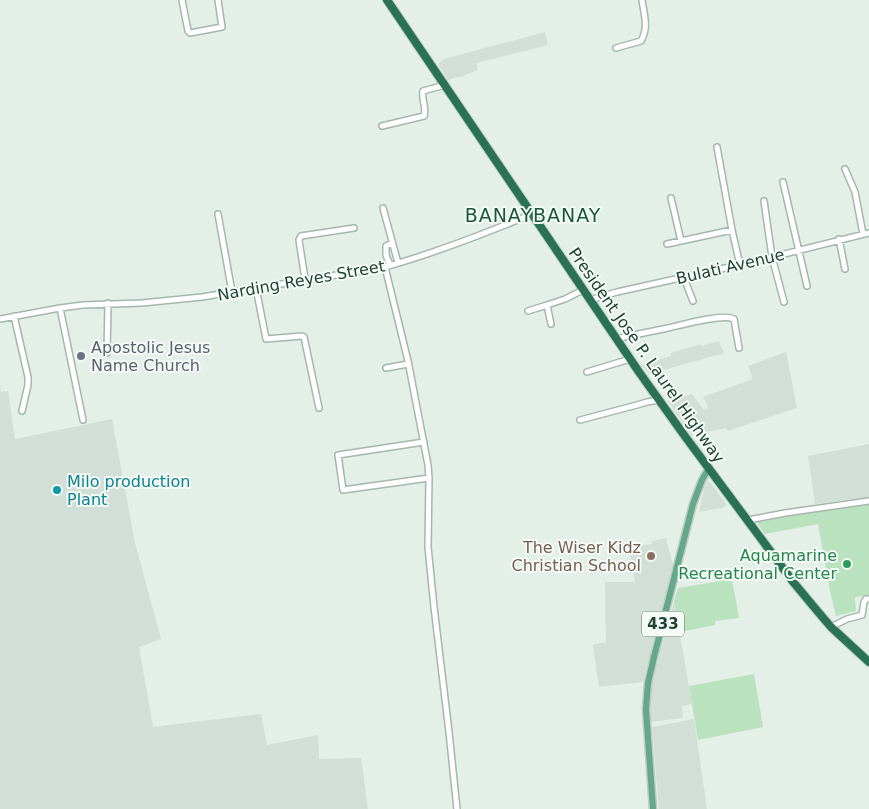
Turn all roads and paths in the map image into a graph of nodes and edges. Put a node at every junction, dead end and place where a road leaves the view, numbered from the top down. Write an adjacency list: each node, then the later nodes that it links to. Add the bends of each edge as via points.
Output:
1 (182, 0): 2 (street, via 190,32 222,27)
2 (218, 0)
3 (387, 0): 6 (highway, President Jose P. Laurel Highway)
4 (642, 0): 5 (street, via 646,30 642,41)
5 (616, 48)
6 (445, 85): 7 (street, via 423,91 424,116); 15 (highway, President Jose P. Laurel Highway)
7 (382, 126)
8 (717, 147): 17 (street)
9 (845, 169): 18 (street)
10 (783, 182): 23 (street)
11 (671, 198): 20 (street)
12 (764, 201): 24 (street)
13 (383, 208): 21 (street)
14 (218, 214): 34 (street)
15 (532, 214): 25 (street, Narding Reyes Street); 33 (highway, President Jose P. Laurel Highway)
16 (354, 228): 30 (street, via 301,236)
17 (732, 230): 20 (street); 26 (street)
18 (866, 233): 19 (street, Bulati Avenue)
19 (839, 239): 23 (street, Bulati Avenue); 28 (street)
20 (681, 241): 22 (street)
21 (392, 243): 25 (street); 27 (street, via 385,250)
22 (668, 244)
23 (798, 250): 24 (street, Bulati Avenue); 31 (street)
24 (772, 257): 26 (street, Bulati Avenue); 37 (street)
25 (398, 263): 27 (street, Narding Reyes Street)
26 (740, 265): 29 (street, Bulati Avenue)
27 (388, 266): 30 (street, Narding Reyes Street); 49 (street)
28 (845, 269)
29 (684, 278): 35 (street, Bulati Avenue); 36 (street)
30 (305, 279): 32 (street, Narding Reyes Street)
31 (807, 286)
32 (256, 288): 34 (street, Narding Reyes Street); 53 (street, via 266,339 304,337)
33 (584, 290): 35 (highway, President Jose P. Laurel Highway); 39 (street)
34 (232, 292): 38 (street, Narding Reyes Street, via 142,303)
35 (590, 300): 45 (highway, President Jose P. Laurel Highway)
36 (693, 301)
37 (784, 302)
38 (108, 303): 40 (street, Narding Reyes Street); 47 (street)
39 (547, 305): 41 (street); 44 (street)
40 (60, 308): 42 (street, Narding Reyes Street); 55 (street)
41 (528, 311)
42 (14, 316): 43 (street, Narding Reyes Street); 54 (street, via 28,377)
43 (0, 319)
44 (551, 324)
45 (617, 339): 46 (street, via 732,317); 48 (highway, President Jose P. Laurel Highway)
46 (739, 348)
47 (107, 353)
48 (630, 359): 51 (street); 52 (highway, President Jose P. Laurel Highway)
49 (408, 364): 50 (street); 57 (street)
50 (386, 368)
51 (587, 372)
52 (659, 400): 56 (street); 58 (highway, President Jose P. Laurel Highway)
53 (319, 408)
54 (22, 411)
55 (83, 420)
56 (580, 420)
57 (424, 442): 59 (street); 59 (street, via 338,455 343,490)
58 (709, 468): 61 (highway, President Jose P. Laurel Highway); 66 (main road, 433, via 693,504 650,674 646,717)
59 (429, 478): 65 (street, via 428,546)
60 (869, 501): 61 (street)
61 (748, 520): 63 (highway, President Jose P. Laurel Highway)
62 (869, 599): 63 (street, via 864,602 862,615)
63 (831, 627): 64 (highway, President Jose P. Laurel Highway)
64 (869, 662)
65 (457, 809)
66 (653, 809)

